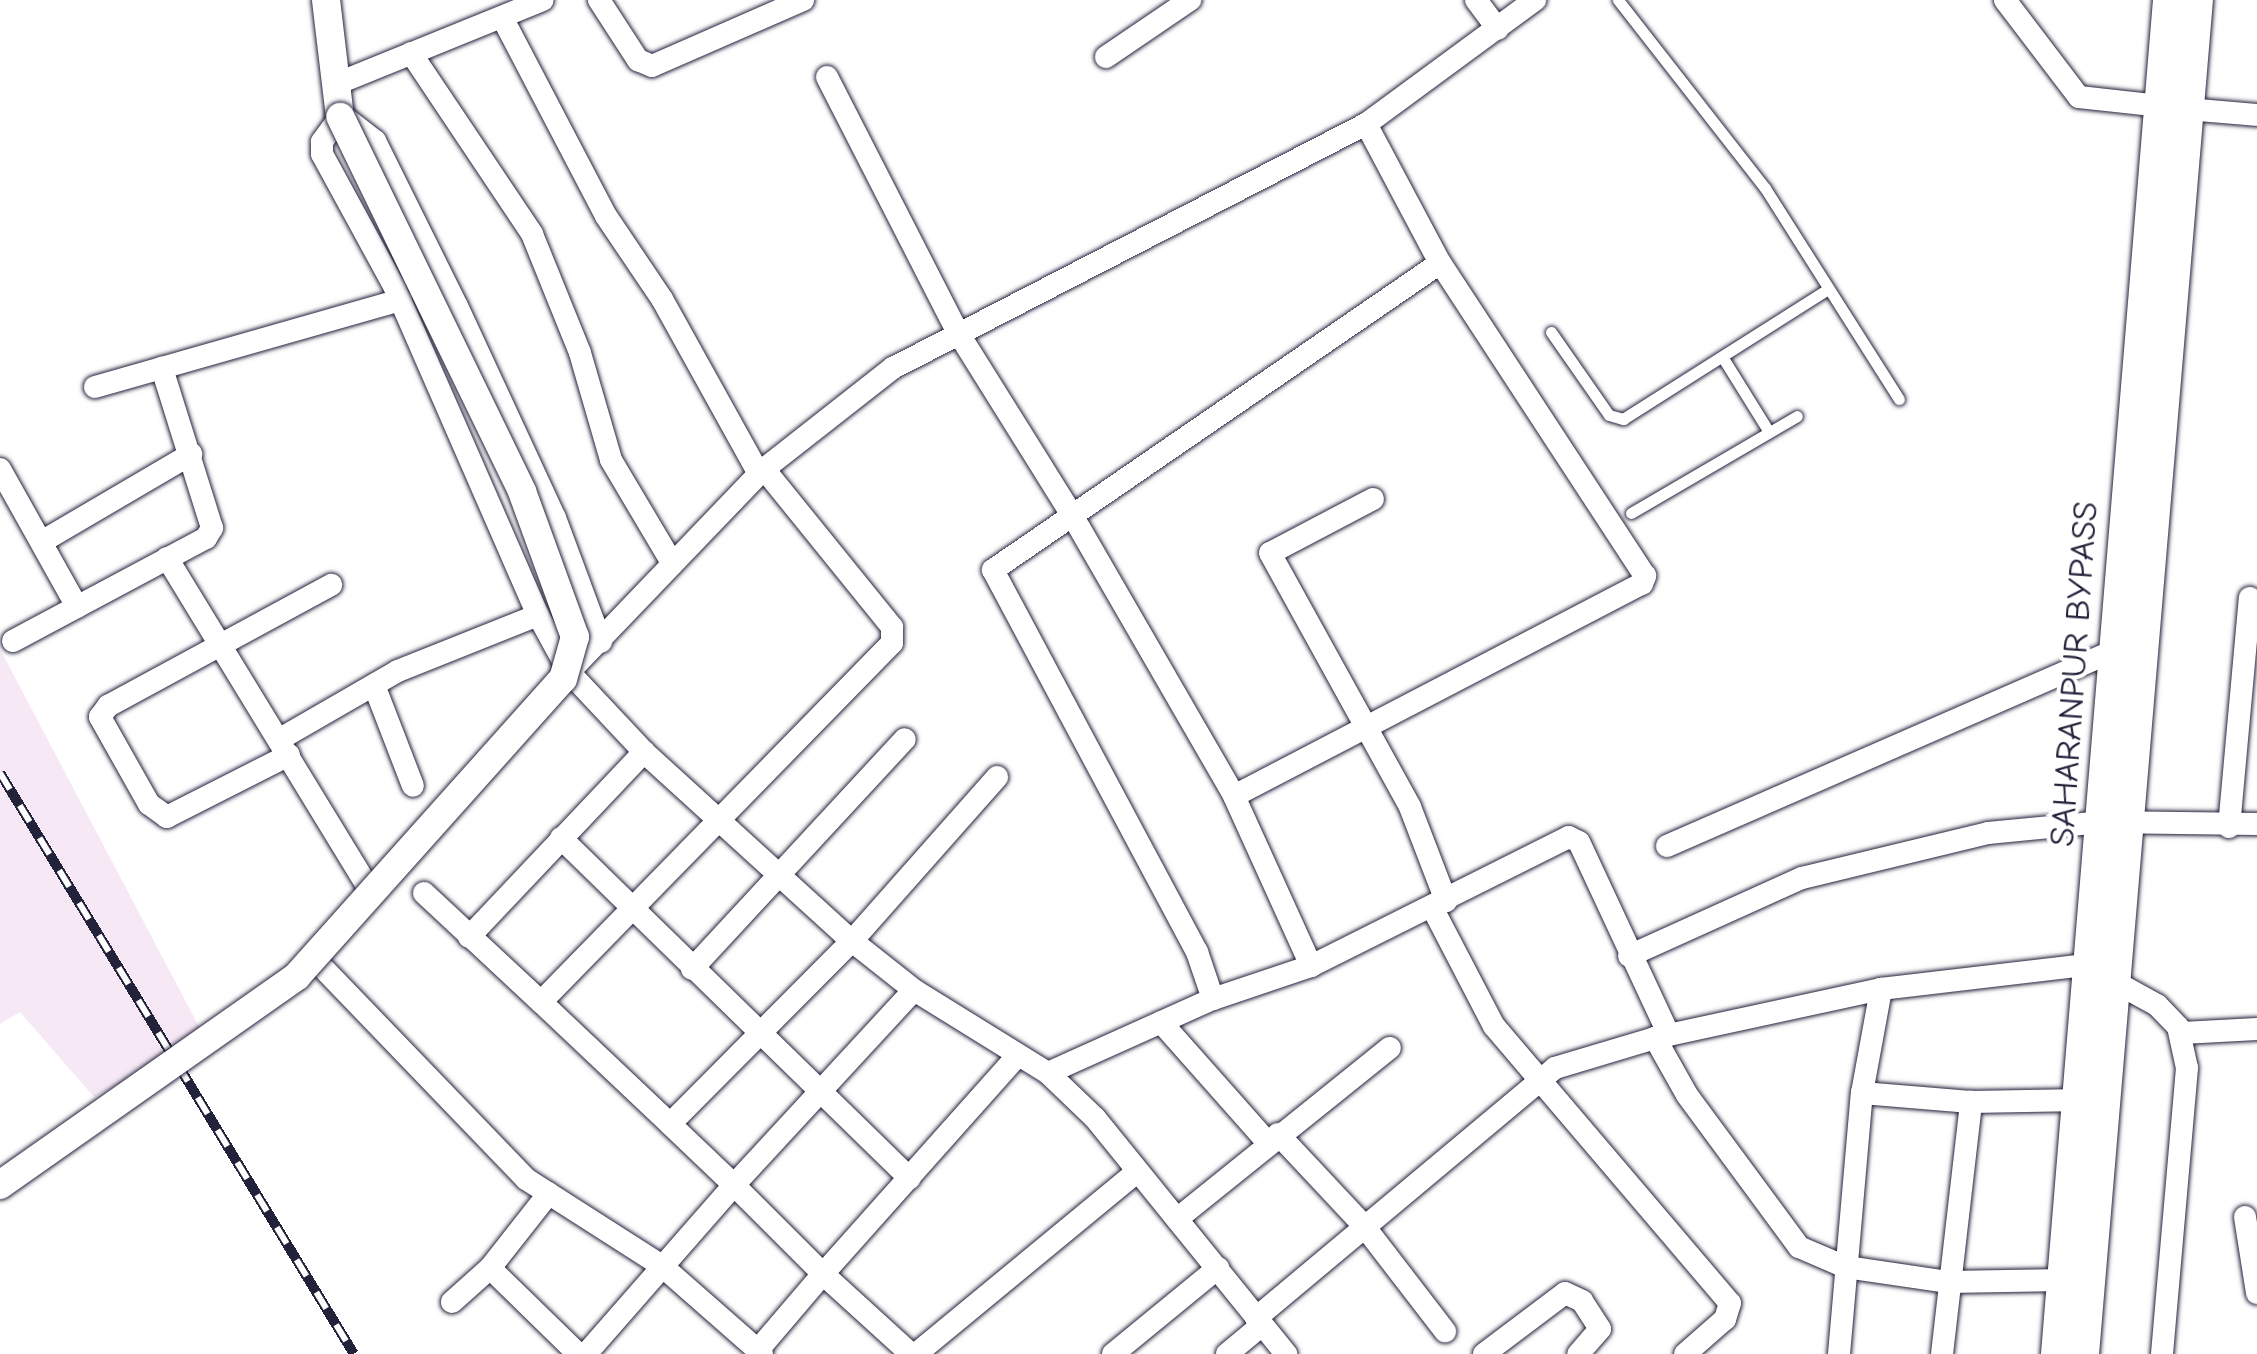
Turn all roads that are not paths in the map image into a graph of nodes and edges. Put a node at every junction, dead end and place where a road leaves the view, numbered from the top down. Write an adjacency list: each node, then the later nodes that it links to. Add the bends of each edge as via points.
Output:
1 (326, 0): 18 (street)
2 (544, 0): 12 (street)
3 (598, 0): 4 (street, via 648,66)
4 (802, 0)
5 (1190, 0): 16 (street)
6 (1476, 0): 13 (street)
7 (1535, 0): 13 (street)
8 (1618, 0): 24 (lane, via 1714,116)
9 (2005, 0): 19 (street, via 2079,97)
10 (2169, 0): 14 (main road, SAHARANPUR BYPASS)
11 (2197, 0): 14 (main road)
12 (503, 18): 15 (street); 36 (street, via 606,216)
13 (1498, 28): 22 (street)
14 (2179, 37): 19 (main road, SAHARANPUR BYPASS)
15 (411, 54): 18 (street); 42 (street, via 532,234 580,354 612,460)
16 (1106, 57)
17 (826, 77): 26 (street)
18 (336, 84): 20 (street)
19 (2173, 107): 21 (street); 50 (main road, SAHARANPUR BYPASS); 61 (main road)
20 (340, 115): 25 (street, via 320,148); 49 (street, via 375,141 449,289 555,518); 99 (street, bridge, via 522,491 575,637 564,679 298,976)
21 (2257, 115)
22 (1366, 124): 23 (street); 26 (street)
23 (1440, 263): 39 (street); 53 (street, via 1645,576 1642,584)
24 (1828, 289): 28 (lane); 31 (lane)
25 (400, 300): 29 (street); 46 (street)
26 (956, 331): 36 (street, via 893,368); 39 (street)
27 (1551, 332): 28 (lane, via 1615,418 1631,418)
28 (1723, 358): 33 (lane)
29 (162, 368): 30 (street); 34 (street)
30 (94, 387)
31 (1900, 399)
32 (1797, 416): 33 (lane)
33 (1769, 432): 38 (lane)
34 (191, 454): 40 (street); 41 (street, via 214,523 206,538)
35 (0, 470): 40 (street)
36 (761, 472): 42 (street); 60 (street, via 895,636)
37 (1373, 499): 53 (street, via 1270,553)
38 (1631, 514)
39 (1072, 515): 59 (street); 80 (street, via 995,566 994,574 1188,935)
40 (43, 541): 45 (street)
41 (167, 558): 45 (street); 48 (street)
42 (672, 561): 49 (street)
43 (331, 585): 48 (street)
44 (2250, 598): 63 (street)
45 (77, 606): 47 (street)
46 (538, 615): 51 (street); 52 (street)
47 (13, 641)
48 (220, 642): 55 (street); 55 (street, via 102,712 149,804 175,816)
49 (601, 642): 51 (street)
50 (2114, 650): 61 (main road, SAHARANPUR BYPASS); 65 (street)
51 (570, 672): 56 (street)
52 (374, 684): 55 (street); 58 (street)
53 (1364, 728): 59 (street); 69 (street, via 1410,807)
54 (905, 739): 66 (street)
55 (285, 747): 67 (street)
56 (644, 752): 60 (street); 64 (street)
57 (997, 777): 72 (street)
58 (414, 786)
59 (1234, 796): 74 (street)
60 (716, 817): 66 (street); 70 (street)
61 (2116, 824): 63 (street); 73 (street, via 1988,833 1802,878); 77 (main road, SAHARANPUR BYPASS)
62 (2257, 824): 63 (street)
63 (2229, 827)
64 (562, 838): 70 (street); 71 (street)
65 (1667, 846)
66 (780, 878): 72 (street); 75 (street)
67 (365, 882)
68 (424, 893): 71 (street)
69 (1440, 905): 73 (street, via 1575,839); 74 (street); 90 (street, via 1494,1026)
70 (630, 906): 75 (street); 81 (street)
71 (469, 937): 81 (street)
72 (852, 941): 79 (street); 85 (street)
73 (1628, 956): 86 (street)
74 (1311, 966): 80 (street)
75 (692, 968): 85 (street)
76 (326, 970): 101 (street, via 526,1179)
77 (2104, 973): 78 (street); 84 (street, via 2157,1005); 93 (main road, SAHARANPUR BYPASS); 129 (main road)
78 (1881, 989): 86 (street); 92 (street)
79 (914, 990): 88 (street); 91 (street)
80 (1213, 999): 82 (street)
81 (541, 1002): 95 (street)
82 (1162, 1022): 89 (street); 96 (street)
83 (2257, 1029): 84 (street)
84 (2182, 1033): 130 (street, via 2185,1131)
85 (758, 1035): 91 (street); 95 (street)
86 (1662, 1037): 90 (street); 106 (street, via 1784,1236)
87 (1390, 1048): 96 (street)
88 (1016, 1056): 89 (street); 98 (street)
89 (1048, 1073): 97 (street)
90 (1535, 1080): 104 (street); 125 (street, via 1730,1303 1725,1319)
91 (821, 1093): 98 (street); 100 (street)
92 (1862, 1093): 94 (street); 106 (street)
93 (2082, 1100): 94 (street); 110 (main road, SAHARANPUR BYPASS)
94 (1971, 1102): 111 (street)
95 (670, 1124): 100 (street)
96 (1272, 1138): 103 (street); 104 (street)
97 (1137, 1172): 103 (street); 117 (street)
98 (908, 1178): 109 (street)
99 (0, 1184)
100 (734, 1185): 105 (street); 109 (street)
101 (549, 1194): 105 (street); 107 (street)
102 (2245, 1217): 112 (street)
103 (1177, 1219): 108 (street)
104 (1364, 1226): 114 (street); 115 (street)
105 (662, 1266): 116 (street); 118 (street)
106 (1846, 1267): 111 (street); 126 (street)
107 (490, 1268): 113 (street); 120 (street)
108 (1218, 1268): 114 (street); 121 (street)
109 (823, 1274): 117 (street); 118 (street)
110 (2064, 1280): 111 (street); 128 (main road, SAHARANPUR BYPASS)
111 (1949, 1282): 127 (street)
112 (2257, 1293)
113 (452, 1302)
114 (1259, 1322): 122 (street); 123 (street)
115 (1446, 1331)
116 (601, 1349)
117 (925, 1351)
118 (760, 1352)
119 (1583, 1352): 124 (street, via 1600,1329 1582,1300 1560,1293)
120 (578, 1354)
121 (1113, 1354)
122 (1227, 1354)
123 (1286, 1354)
124 (1484, 1354)
125 (1685, 1354)
126 (1839, 1354)
127 (1942, 1354)
128 (2057, 1354)
129 (2083, 1354)
130 (2162, 1354)

